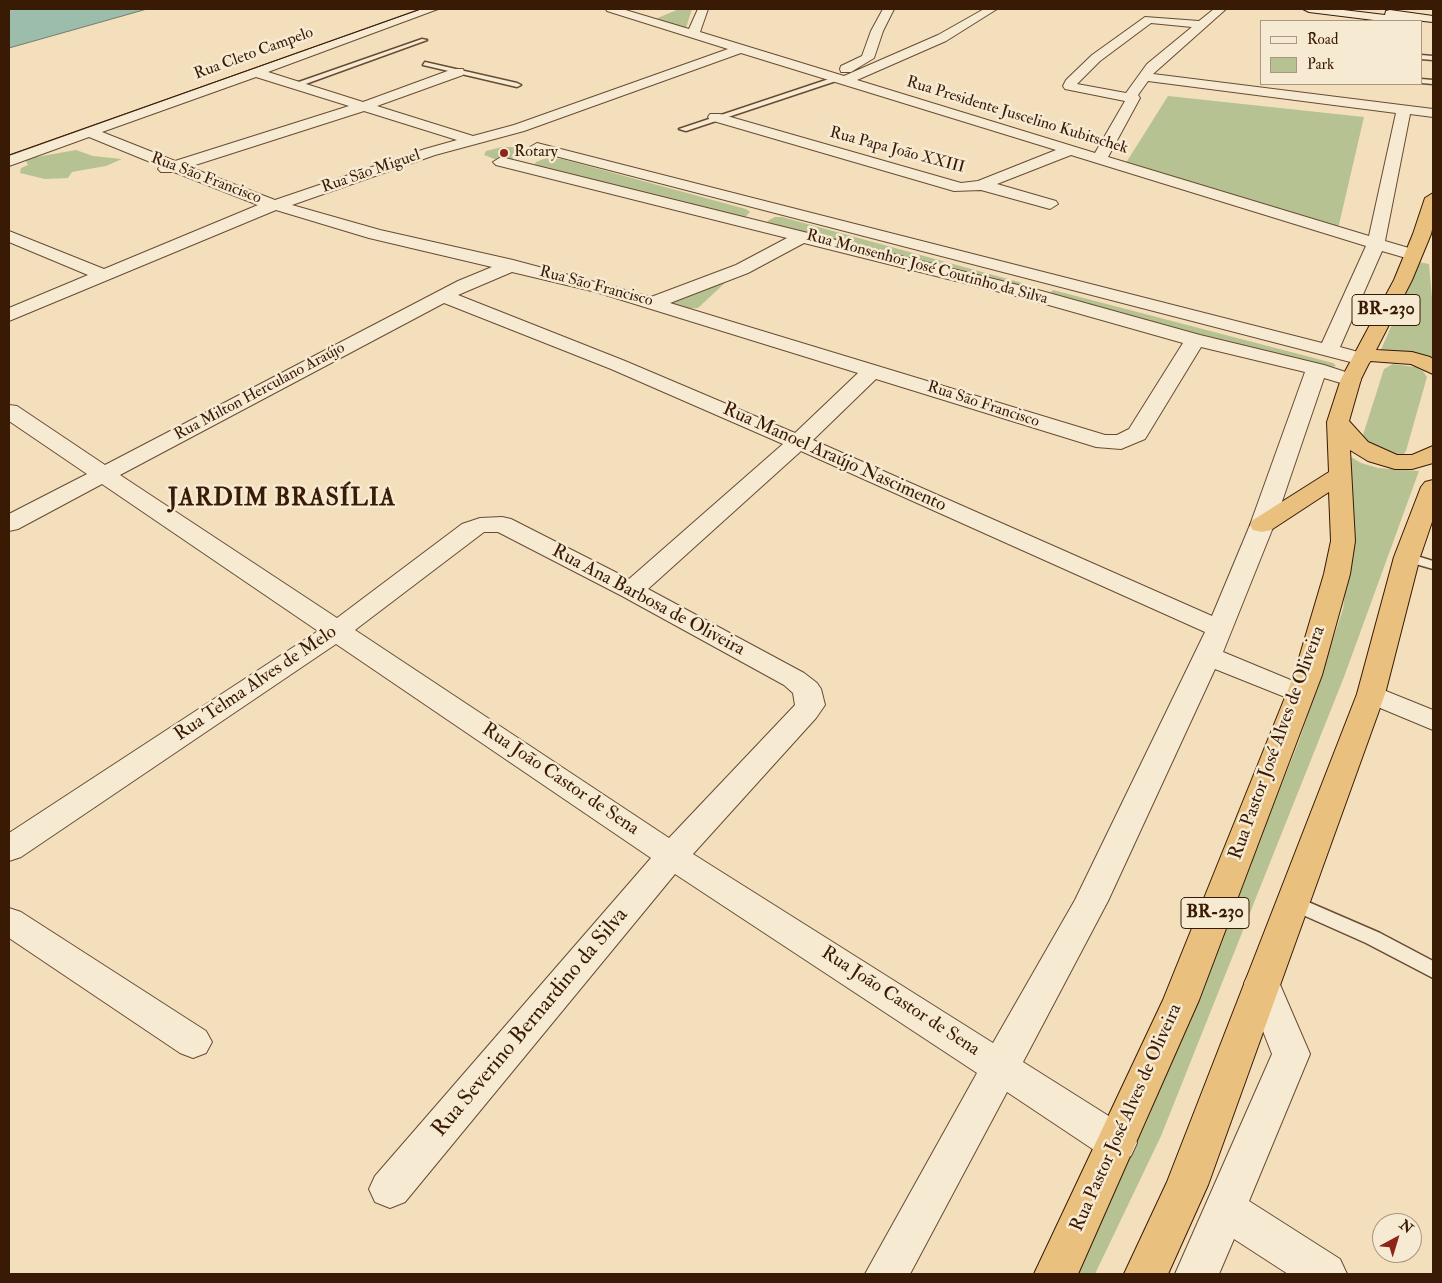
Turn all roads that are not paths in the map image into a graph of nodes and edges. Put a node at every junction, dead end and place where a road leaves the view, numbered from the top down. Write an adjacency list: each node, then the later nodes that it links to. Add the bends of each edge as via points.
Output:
1 (432, 9): 20 (street, Rua Cleto Campelo)
2 (611, 9): 11 (street, Rua Presidente Juscelino Kubitschek)
3 (703, 9): 14 (street)
4 (888, 9): 17 (street, via 877,31)
5 (992, 9): 18 (street, via 942,38)
6 (1221, 9): 13 (street)
7 (1317, 9): 12 (street)
8 (1355, 9): 10 (street)
9 (663, 12): 11 (street)
10 (1433, 18)
11 (646, 20): 14 (street, Rua Presidente Juscelino Kubitschek)
12 (1401, 20)
13 (1202, 25): 22 (street, via 1152,67); 26 (street, via 1149,19 1096,58 1070,86)
14 (693, 34): 16 (street, Rua Presidente Juscelino Kubitschek)
15 (424, 40): 24 (lane)
16 (740, 49): 23 (street, Rua Presidente Juscelino Kubitschek); 34 (street, Rua São Miguel, via 519,128)
17 (871, 55): 18 (street); 23 (street)
18 (894, 58): 23 (street)
19 (425, 64): 21 (lane)
20 (254, 72): 24 (street, Rua Monsenhor José Coutinho da Silva); 32 (street, Rua Cleto Campelo)
21 (458, 72): 25 (lane); 27 (street)
22 (1145, 77): 26 (street, via 1130,97); 28 (street)
23 (837, 78): 30 (lane); 35 (street, Rua Presidente Juscelino Kubitschek)
24 (297, 84): 27 (street, Rua Monsenhor José Coutinho da Silva)
25 (517, 85)
26 (1133, 98): 37 (street)
27 (364, 106): 34 (street, Rua Monsenhor José Coutinho da Silva); 39 (street)
28 (1404, 110): 29 (street); 50 (street)
29 (1433, 114)
30 (715, 118): 31 (lane); 41 (street, Rua Papa João XXIII, via 951,187)
31 (683, 129)
32 (89, 132): 33 (street, Rua Cleto Campelo); 39 (street, Rua São Francisco)
33 (71, 138): 38 (street, Rua Cleto Campelo); 40 (street, Rua São Francisco)
34 (474, 140): 36 (street, Rua Monsenhor José Coutinho da Silva); 44 (street, Rua São Miguel)
35 (1066, 150): 37 (street, Rua Presidente Juscelino Kubitschek); 41 (street, Rua Papa João XXIII)
36 (490, 155): 45 (street, Rua Monsenhor José Coutinho da Silva, via 516,143); 47 (street, Rua Monsenhor José Coutinho da Silva)
37 (1098, 160): 50 (street, Rua Presidente Juscelino Kubitschek)
38 (9, 161)
39 (173, 167): 40 (street); 44 (street, Rua São Francisco)
40 (155, 173): 46 (street, Rua São Francisco)
41 (981, 185): 43 (street)
42 (1433, 198): 51 (highway, Rua Pastor José Alves de Oliveira / BR-230)
43 (1050, 204)
44 (275, 205): 46 (street, Rua São Miguel); 52 (street, Rua São Francisco, via 375,234)
45 (778, 208): 47 (street); 56 (street, Rua Monsenhor José Coutinho da Silva)
46 (254, 213): 55 (street, Rua São Miguel)
47 (752, 223): 49 (street, Rua Monsenhor José Coutinho da Silva)
48 (9, 236): 55 (street)
49 (804, 236): 54 (street); 58 (street, Rua Monsenhor José Coutinho da Silva)
50 (1376, 244): 51 (street, Rua Presidente Juscelino Kubitschek); 65 (street)
51 (1413, 256): 64 (highway, Rua Pastor José Alves de Oliveira / BR-230)
52 (477, 258): 53 (street, Rua São Francisco); 57 (street)
53 (513, 265): 57 (street, Rua Milton Herculano Araújo); 60 (street, Rua São Francisco)
54 (742, 269): 60 (street); 61 (street)
55 (105, 276): 62 (street, Rua São Miguel)
56 (1050, 278): 58 (street); 65 (street, Rua Monsenhor José Coutinho da Silva)
57 (464, 285): 59 (street, Rua Milton Herculano Araújo)
58 (1031, 294): 63 (street, Rua Monsenhor José Coutinho da Silva)
59 (443, 296): 71 (street, Rua Manoel Araújo Nascimento); 73 (street, Rua Milton Herculano Araújo)
60 (653, 303): 61 (street, Rua São Francisco)
61 (710, 305): 67 (street, Rua São Francisco)
62 (9, 315)
63 (1196, 340): 65 (street, Rua Monsenhor José Coutinho da Silva); 67 (street, Rua São Francisco, via 1137,434 1121,442 1104,442)
64 (1363, 357): 65 (street, Rua Monsenhor José Coutinho da Silva); 66 (highway, via 1412,358); 68 (highway, Rua Pastor José Alves de Oliveira / BR-230)
65 (1322, 360): 68 (street, Rua Monsenhor José Coutinho da Silva); 78 (street)
66 (1433, 368)
67 (873, 370): 71 (street)
68 (1351, 380): 70 (highway, Rua Pastor José Alves de Oliveira / BR-230)
69 (9, 411): 73 (street, Rua João Castor de Sena)
70 (1338, 422): 72 (highway, via 1360,447 1376,456 1395,462 1412,462); 74 (highway, Rua Pastor José Alves de Oliveira / BR-230)
71 (798, 442): 80 (street); 82 (street, Rua Manoel Araújo Nascimento)
72 (1433, 453)
73 (103, 475): 76 (street, Rua Milton Herculano Araújo); 81 (street, Rua João Castor de Sena)
74 (1340, 475): 78 (highway); 84 (highway, Rua Pastor José Alves de Oliveira / BR-230, via 1343,541 1337,574)
75 (1433, 487): 79 (highway)
76 (9, 524)
77 (502, 524): 80 (street, Rua Ana Barbosa de Oliveira); 81 (street, Rua Telma Alves de Melo, via 490,523 471,529)
78 (1262, 525): 82 (street)
79 (1420, 561): 85 (highway)
80 (631, 590): 83 (street, Rua Ana Barbosa de Oliveira)
81 (338, 630): 87 (street, Rua Telma Alves de Melo); 88 (street, Rua João Castor de Sena)
82 (1214, 643): 84 (street, Rua Manoel Araújo Nascimento); 94 (street, via 1091,901)
83 (794, 679): 88 (street, Rua Severino Bernardino da Silva, via 807,689 810,705 806,711)
84 (1300, 694): 95 (highway, Rua Pastor José Alves de Oliveira / BR-230, via 1181,1000)
85 (1370, 694): 86 (street); 89 (highway)
86 (1433, 721)
87 (9, 849)
88 (672, 856): 94 (street, Rua João Castor de Sena); 96 (street, Rua Severino Bernardino da Silva)
89 (1292, 902): 91 (lane, via 1373,938); 92 (highway)
90 (9, 921): 93 (street)
91 (1433, 970)
92 (1262, 983): 97 (street, via 1291,1054); 100 (highway, via 1188,1185)
93 (193, 1042)
94 (1000, 1066): 95 (street, Rua João Castor de Sena); 98 (street)
95 (1117, 1143): 99 (highway, Rua Pastor José Alves de Oliveira / BR-230)
96 (390, 1189)
97 (1226, 1210): 101 (street); 102 (street)
98 (887, 1274)
99 (1056, 1274)
100 (1146, 1274)
101 (1198, 1274)
102 (1325, 1274)

